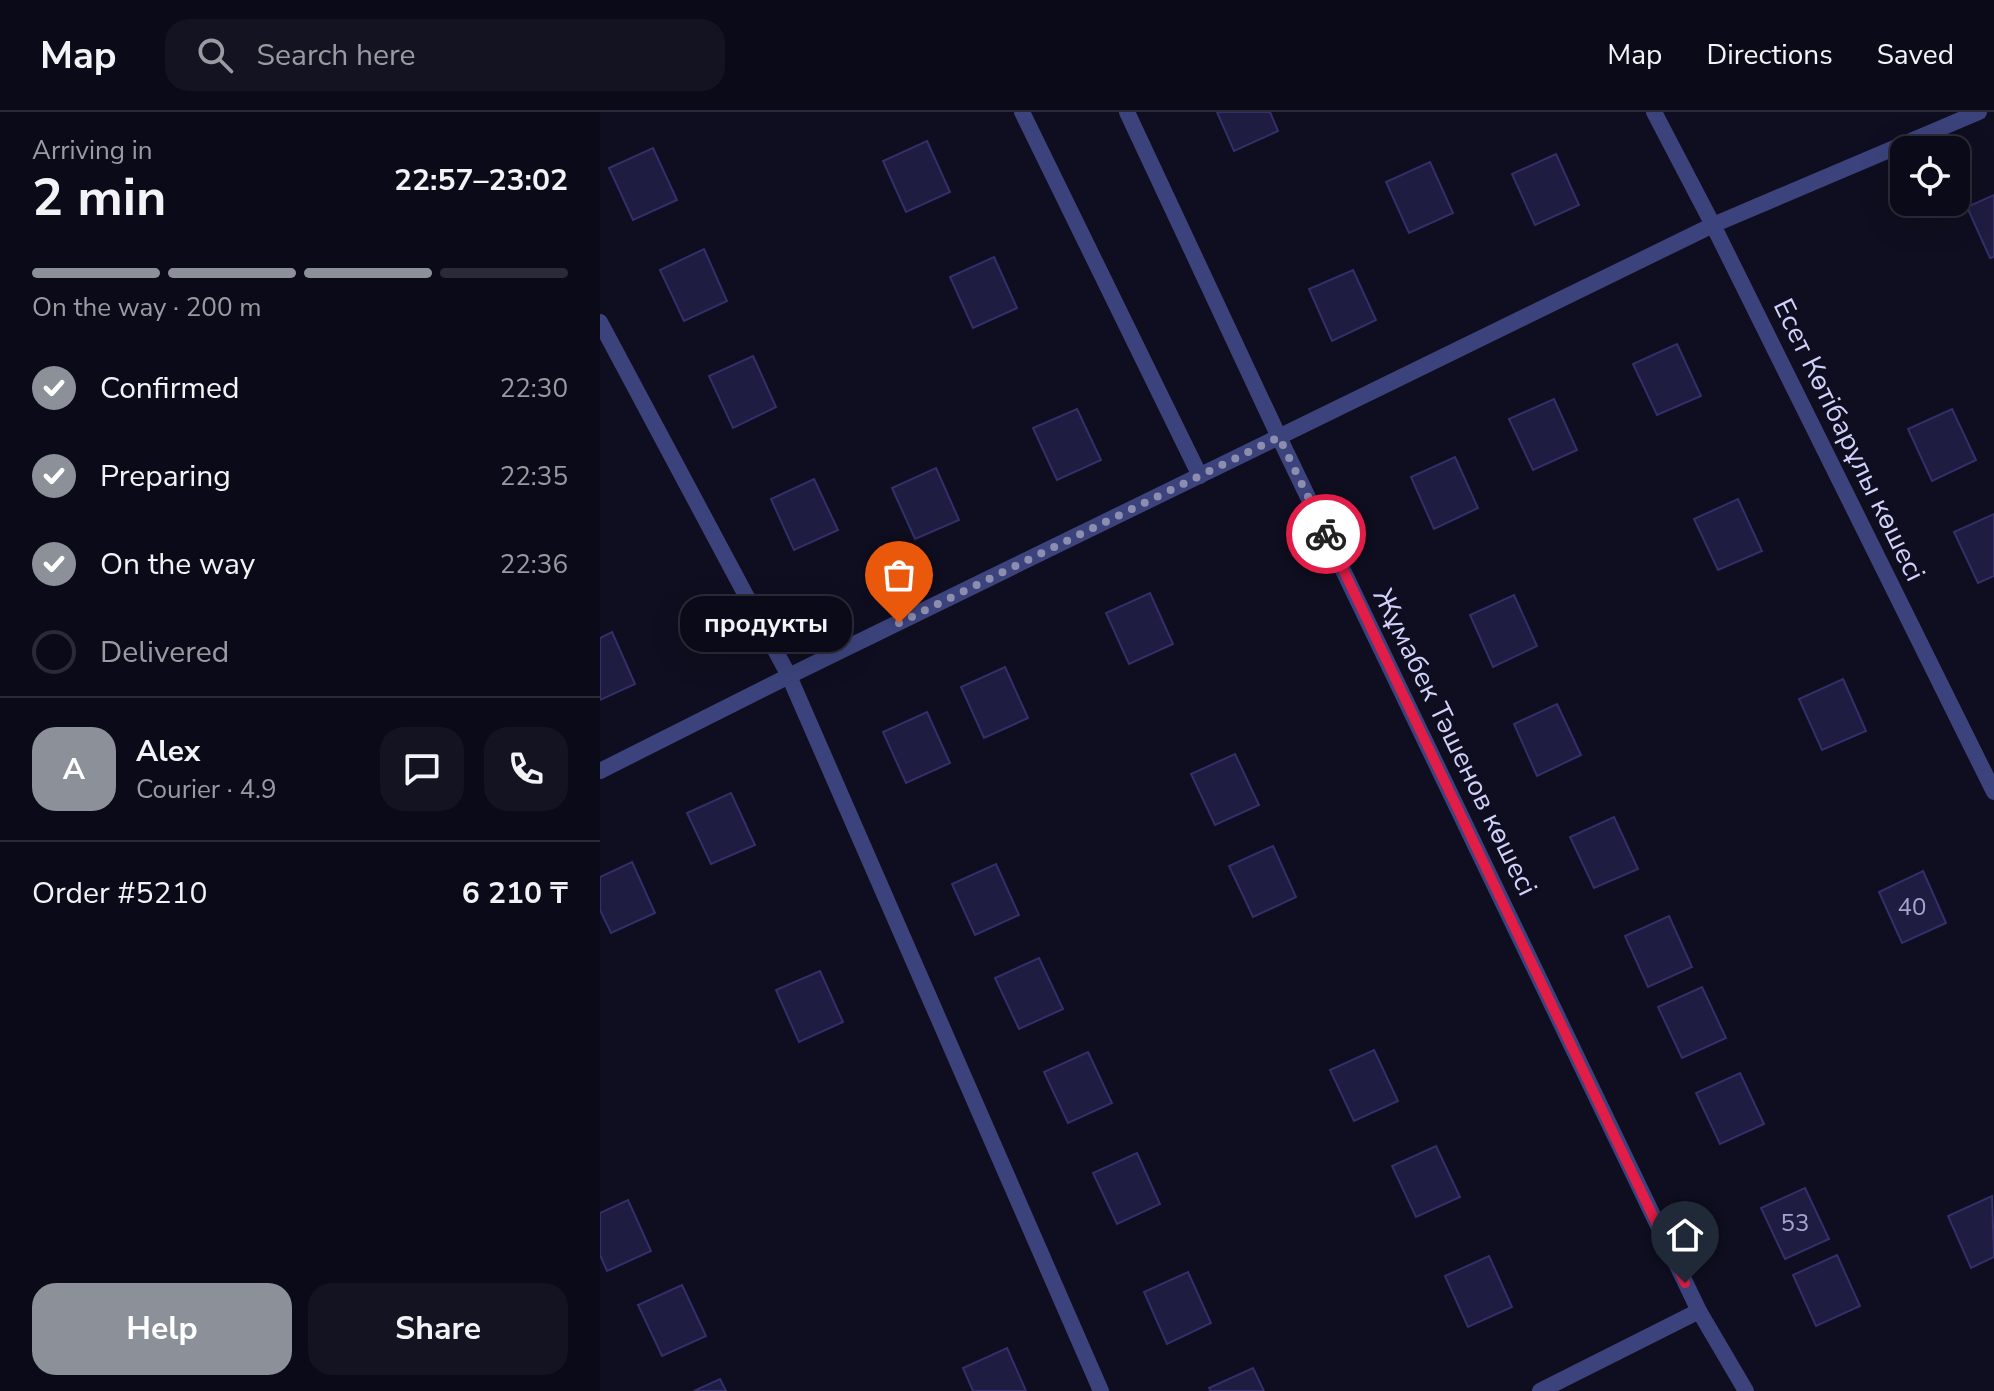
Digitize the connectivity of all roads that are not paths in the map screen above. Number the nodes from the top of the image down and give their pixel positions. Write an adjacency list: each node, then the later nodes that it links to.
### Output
1 (1022, 112): 8 (street)
2 (1127, 112): 7 (street, Жұмабек Тәшенов көшесі)
3 (1654, 112): 5 (street, Есет Көтібарұлы көшесі)
4 (1979, 112): 5 (street)
5 (1713, 225): 7 (street); 11 (street, Есет Көтібарұлы көшесі)
6 (600, 322): 9 (street)
7 (1279, 437): 8 (street); 12 (street, Жұмабек Тәшенов көшесі)
8 (1200, 476): 9 (street)
9 (789, 676): 10 (street); 13 (street)
10 (600, 771)
11 (1994, 792)
12 (1699, 1311): 14 (street); 15 (street, Жұмабек Тәшенов көшесі)
13 (1101, 1391)
14 (1540, 1391)
15 (1746, 1391)

